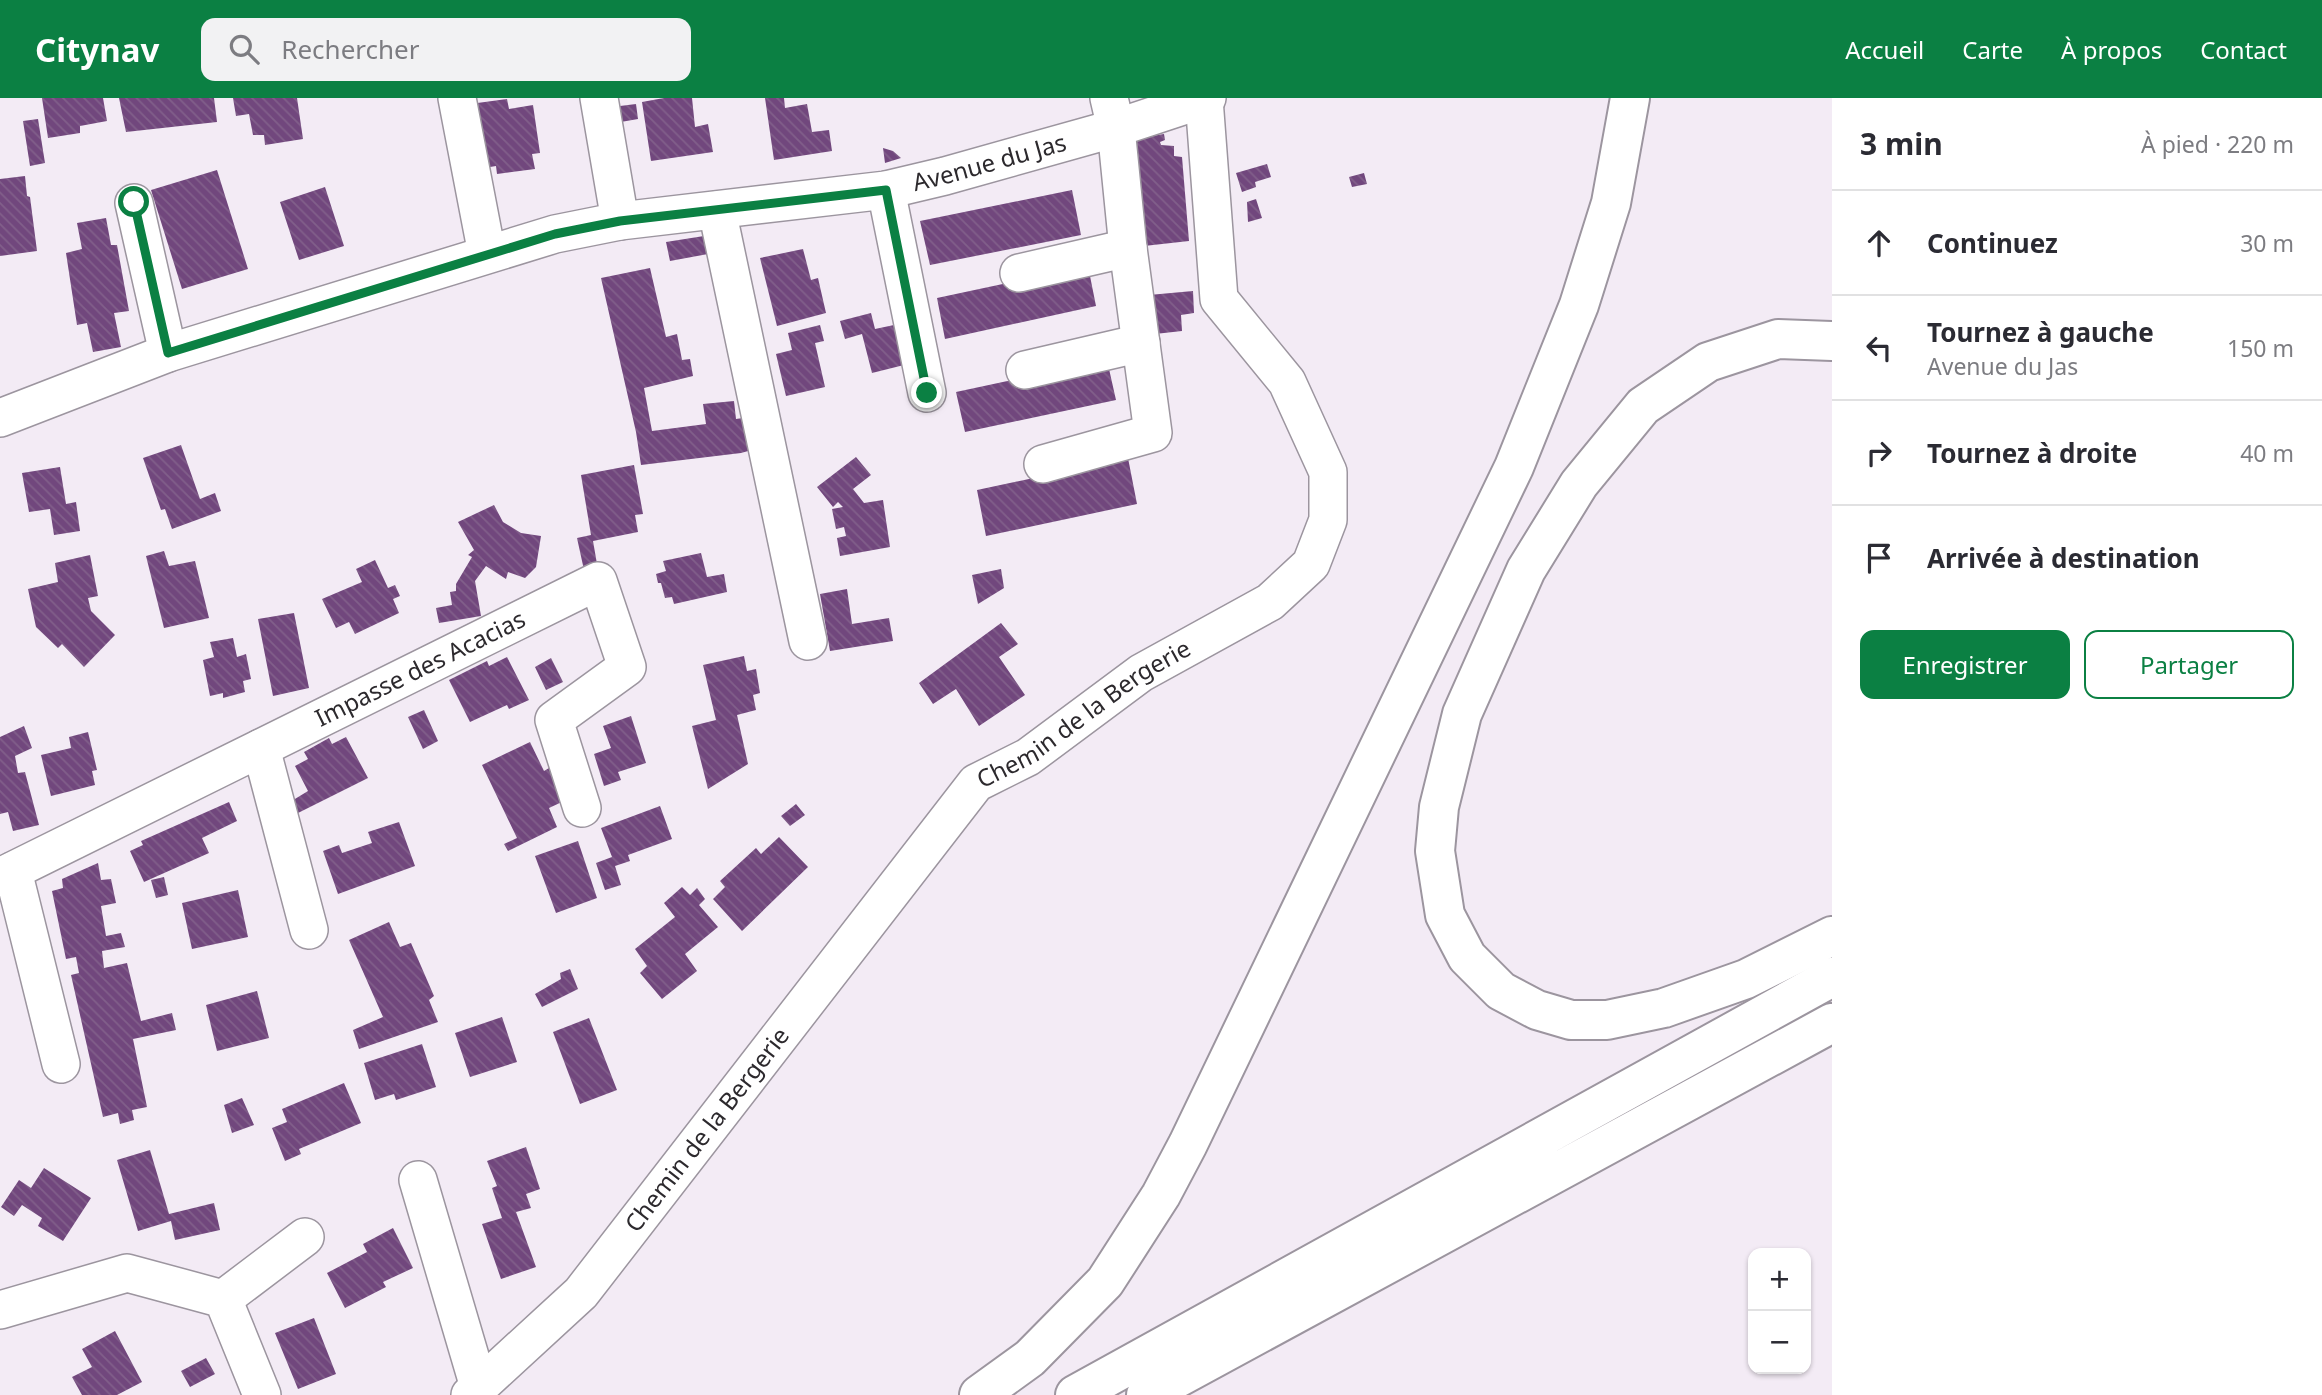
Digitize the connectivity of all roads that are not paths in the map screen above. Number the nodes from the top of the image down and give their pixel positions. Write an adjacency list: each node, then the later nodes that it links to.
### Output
1 (457, 98): 11 (street)
2 (599, 98): 9 (street)
3 (1630, 98): 35 (main road)
4 (1206, 99): 5 (street, Avenue du Jas); 33 (street, Chemin de la Bergerie)
5 (1113, 113): 6 (street, Avenue du Jas); 10 (street)
6 (886, 190): 8 (street, Avenue du Jas); 17 (street)
7 (134, 202): 15 (street)
8 (717, 210): 9 (street, Avenue du Jas); 20 (street)
9 (620, 221): 11 (street, Avenue du Jas)
10 (1128, 248): 12 (street); 14 (street)
11 (486, 254): 15 (street, Avenue du Jas)
12 (1019, 273)
13 (1832, 341): 25 (main road)
14 (1141, 343): 16 (street); 19 (street)
15 (168, 353): 18 (street, Avenue du Jas)
16 (1025, 370)
17 (927, 393)
18 (0, 418)
19 (1043, 464)
20 (808, 641)
21 (261, 748): 22 (street, Impasse des Acacias); 23 (street, Impasse des Acacias); 24 (street)
22 (582, 808)
23 (7, 874): 28 (street)
24 (309, 930)
25 (1832, 936)
26 (1832, 977): 36 (main road)
27 (1832, 1023): 37 (main road)
28 (61, 1064)
29 (418, 1180): 33 (street)
30 (305, 1237): 31 (street)
31 (223, 1299): 32 (street); 34 (street)
32 (0, 1310)
33 (474, 1391)
34 (262, 1395)
35 (979, 1395)
36 (1075, 1395)
37 (1146, 1395)

